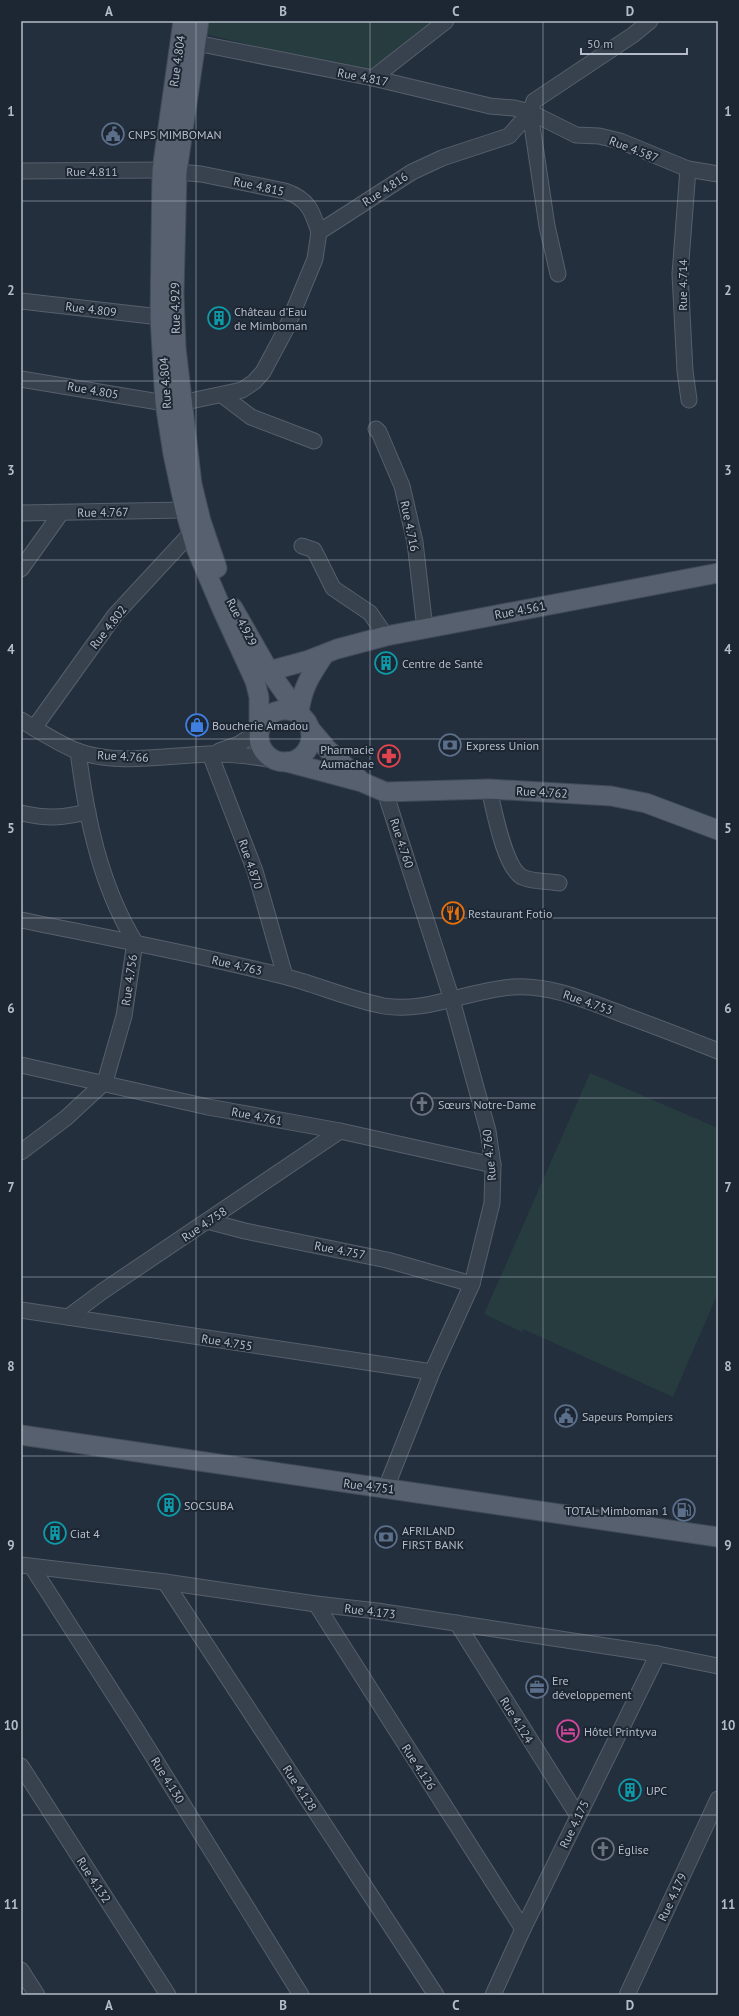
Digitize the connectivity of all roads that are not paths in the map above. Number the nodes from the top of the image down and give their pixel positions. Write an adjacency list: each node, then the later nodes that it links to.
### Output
1 (183, 21): 10 (main road, Rue 4.804)
2 (200, 21): 5 (main road, Rue 4.929)
3 (446, 21): 6 (street)
4 (650, 21): 7 (street, Rue 4.816)
5 (196, 43): 6 (street, Rue 4.817); 10 (main road, Rue 4.929)
6 (373, 78): 7 (street, Rue 4.817)
7 (530, 112): 8 (street, Rue 4.587); 12 (street, Rue 4.816); 13 (street)
8 (688, 169): 11 (street, Rue 4.587); 18 (street, Rue 4.714)
9 (21, 171): 10 (street, Rue 4.811)
10 (170, 171): 12 (street, Rue 4.815); 15 (main road, Rue 4.804); 19 (main road, Rue 4.929)
11 (718, 174)
12 (319, 232): 17 (street)
13 (558, 274)
14 (21, 301): 15 (street, Rue 4.809)
15 (160, 317): 19 (main road, Rue 4.804)
16 (21, 379): 19 (street, Rue 4.805)
17 (222, 395): 19 (street); 21 (street)
18 (689, 400)
19 (173, 403): 22 (main road, Rue 4.804); 32 (main road, Rue 4.929)
20 (376, 429): 29 (street, Rue 4.716)
21 (314, 441)
22 (184, 510): 24 (street, Rue 4.767); 25 (main road, Rue 4.804)
23 (21, 513): 24 (street, Rue 4.767)
24 (61, 513): 27 (street)
25 (191, 533): 35 (street, Rue 4.802); 37 (main road, Rue 4.804)
26 (302, 546): 30 (street)
27 (21, 569)
28 (718, 574): 29 (main road, Rue 4.561)
29 (426, 629): 30 (main road, Rue 4.561)
30 (386, 636): 31 (main road, Rue 4.561)
31 (324, 655): 32 (main road, Rue 4.561); 33 (main road)
32 (269, 671): 33 (main road, Rue 4.929)
33 (299, 713): 36 (main road); 37 (main road)
34 (21, 720): 35 (street, Rue 4.766)
35 (34, 728): 38 (street, Rue 4.766)
36 (311, 730): 40 (main road); 41 (main road)
37 (259, 731): 39 (street, Rue 4.766); 40 (main road)
38 (78, 751): 39 (street, Rue 4.766); 44 (street, Rue 4.756)
39 (210, 754): 40 (street, Rue 4.766); 50 (street, Rue 4.870)
40 (282, 762): 41 (main road)
41 (362, 782): 43 (main road, Rue 4.762)
42 (489, 789): 43 (main road, Rue 4.762); 46 (main road, Rue 4.762); 47 (street)
43 (385, 792): 51 (street, Rue 4.760)
44 (88, 812): 45 (street); 49 (street, Rue 4.756)
45 (21, 813)
46 (718, 830)
47 (559, 883)
48 (21, 920): 49 (street, Rue 4.763)
49 (135, 942): 50 (street, Rue 4.763); 54 (street, Rue 4.756)
50 (285, 976): 51 (street, Rue 4.763)
51 (452, 1000): 52 (street, Rue 4.753); 57 (street, Rue 4.760)
52 (718, 1051)
53 (21, 1065): 54 (street, Rue 4.761)
54 (105, 1082): 55 (street, Rue 4.761); 56 (street)
55 (340, 1132): 57 (street, Rue 4.761); 58 (street, Rue 4.758)
56 (21, 1152)
57 (492, 1165): 59 (street, Rue 4.760)
58 (207, 1221): 59 (street, Rue 4.757); 61 (street, Rue 4.758)
59 (472, 1284): 62 (street, Rue 4.760)
60 (21, 1310): 61 (street, Rue 4.755)
61 (68, 1317): 62 (street, Rue 4.755)
62 (432, 1372): 64 (street, Rue 4.760)
63 (21, 1435): 64 (main road, Rue 4.751)
64 (386, 1488): 65 (main road, Rue 4.751)
65 (718, 1537)
66 (27, 1566): 67 (street, Rue 4.173); 79 (street, Rue 4.130)
67 (165, 1582): 68 (street, Rue 4.173); 80 (street, Rue 4.128)
68 (316, 1604): 69 (street, Rue 4.173); 75 (street, Rue 4.126)
69 (456, 1623): 70 (street, Rue 4.173); 74 (street, Rue 4.124)
70 (658, 1654): 71 (street, Rue 4.173); 74 (street, Rue 4.175)
71 (718, 1666)
72 (21, 1766): 78 (street, Rue 4.132)
73 (718, 1799): 82 (street, Rue 4.179)
74 (578, 1816): 75 (street, Rue 4.175)
75 (523, 1929): 81 (street, Rue 4.175)
76 (21, 1970): 77 (street)
77 (37, 1995)
78 (168, 1995)
79 (300, 1995)
80 (436, 1995)
81 (493, 1995)
82 (627, 1995)

